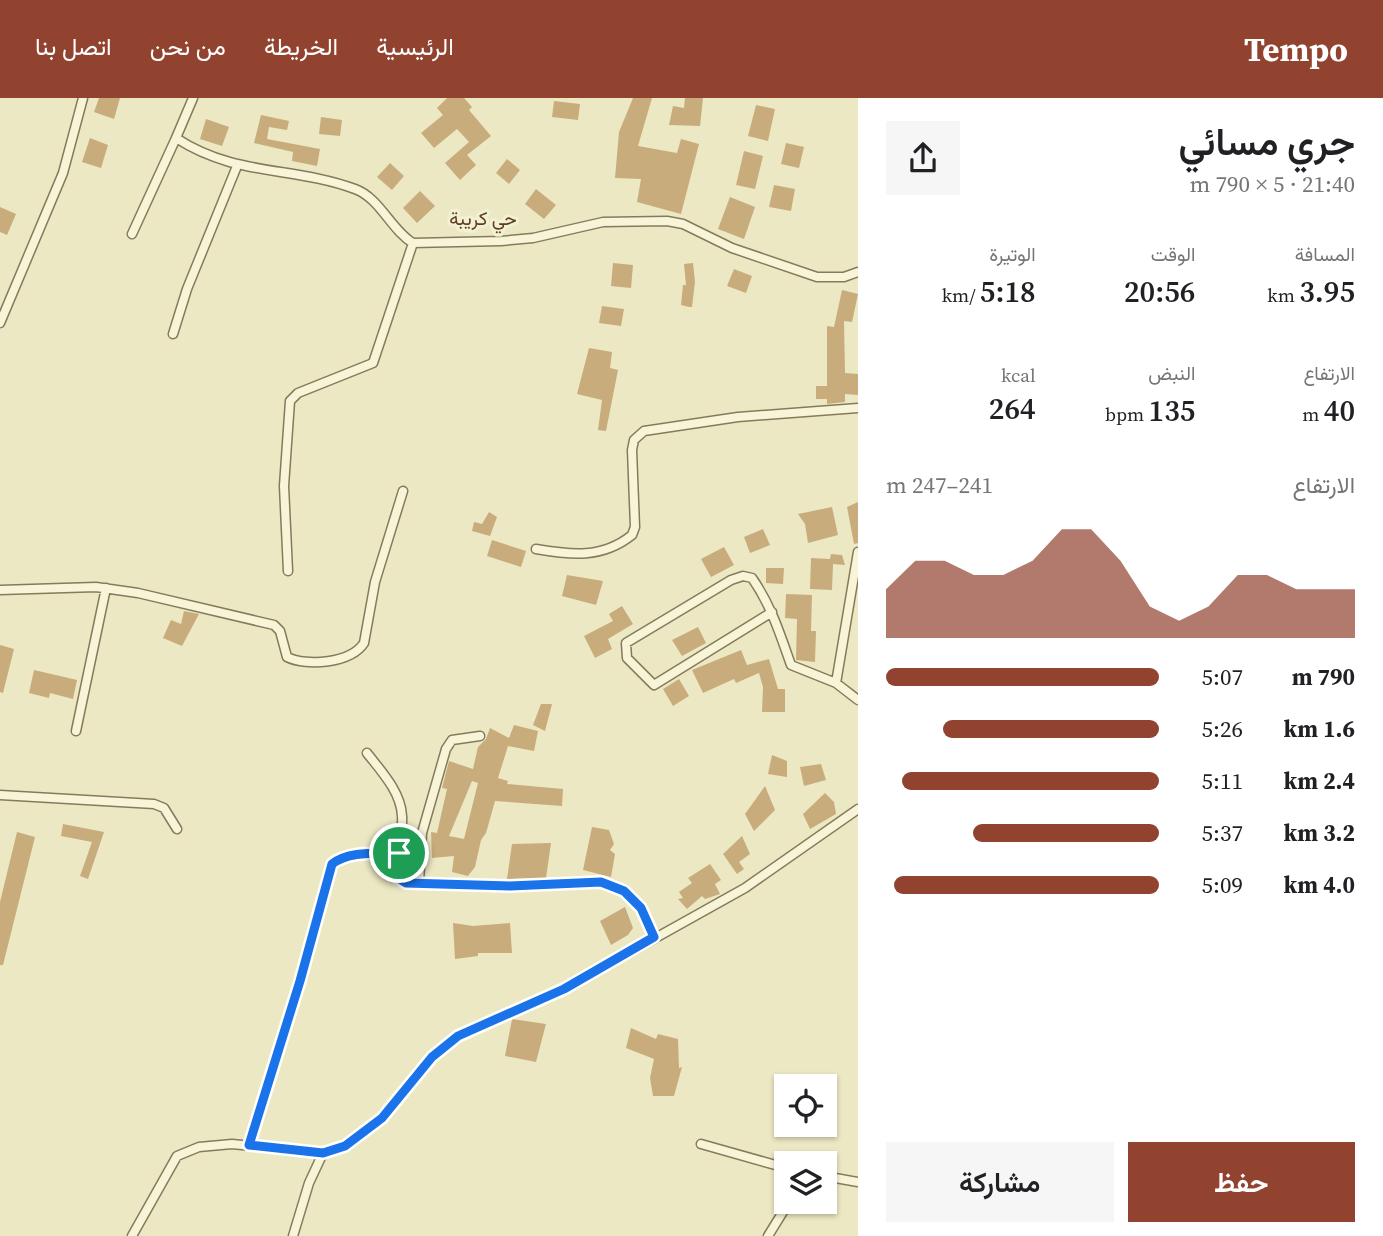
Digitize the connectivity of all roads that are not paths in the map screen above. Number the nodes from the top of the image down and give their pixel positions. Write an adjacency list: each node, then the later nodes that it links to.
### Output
1 (83, 98): 8 (street)
2 (193, 98): 3 (street)
3 (176, 138): 4 (street); 5 (street)
4 (237, 166): 6 (street); 9 (street)
5 (132, 234)
6 (413, 243): 7 (street); 14 (street)
7 (858, 272)
8 (0, 323)
9 (173, 334)
10 (858, 408): 12 (street)
11 (404, 491): 15 (street)
12 (536, 549)
13 (858, 552): 18 (street)
14 (288, 571)
15 (106, 588): 16 (street); 20 (street)
16 (0, 590)
17 (772, 612): 17 (street); 18 (street)
18 (836, 683): 19 (street)
19 (858, 700)
20 (76, 731)
21 (480, 736): 27 (street)
22 (368, 753): 26 (street)
23 (0, 795): 25 (street)
24 (858, 809): 28 (street)
25 (177, 829)
26 (399, 853): 27 (street); 30 (street)
27 (419, 883): 28 (street)
28 (654, 937): 31 (street)
29 (701, 1144): 32 (street)
30 (249, 1145): 31 (street); 36 (street)
31 (323, 1153): 37 (street)
32 (774, 1165)
33 (837, 1178): 34 (street)
34 (858, 1182)
35 (782, 1214): 38 (street)
36 (132, 1236)
37 (293, 1236)
38 (768, 1236)

